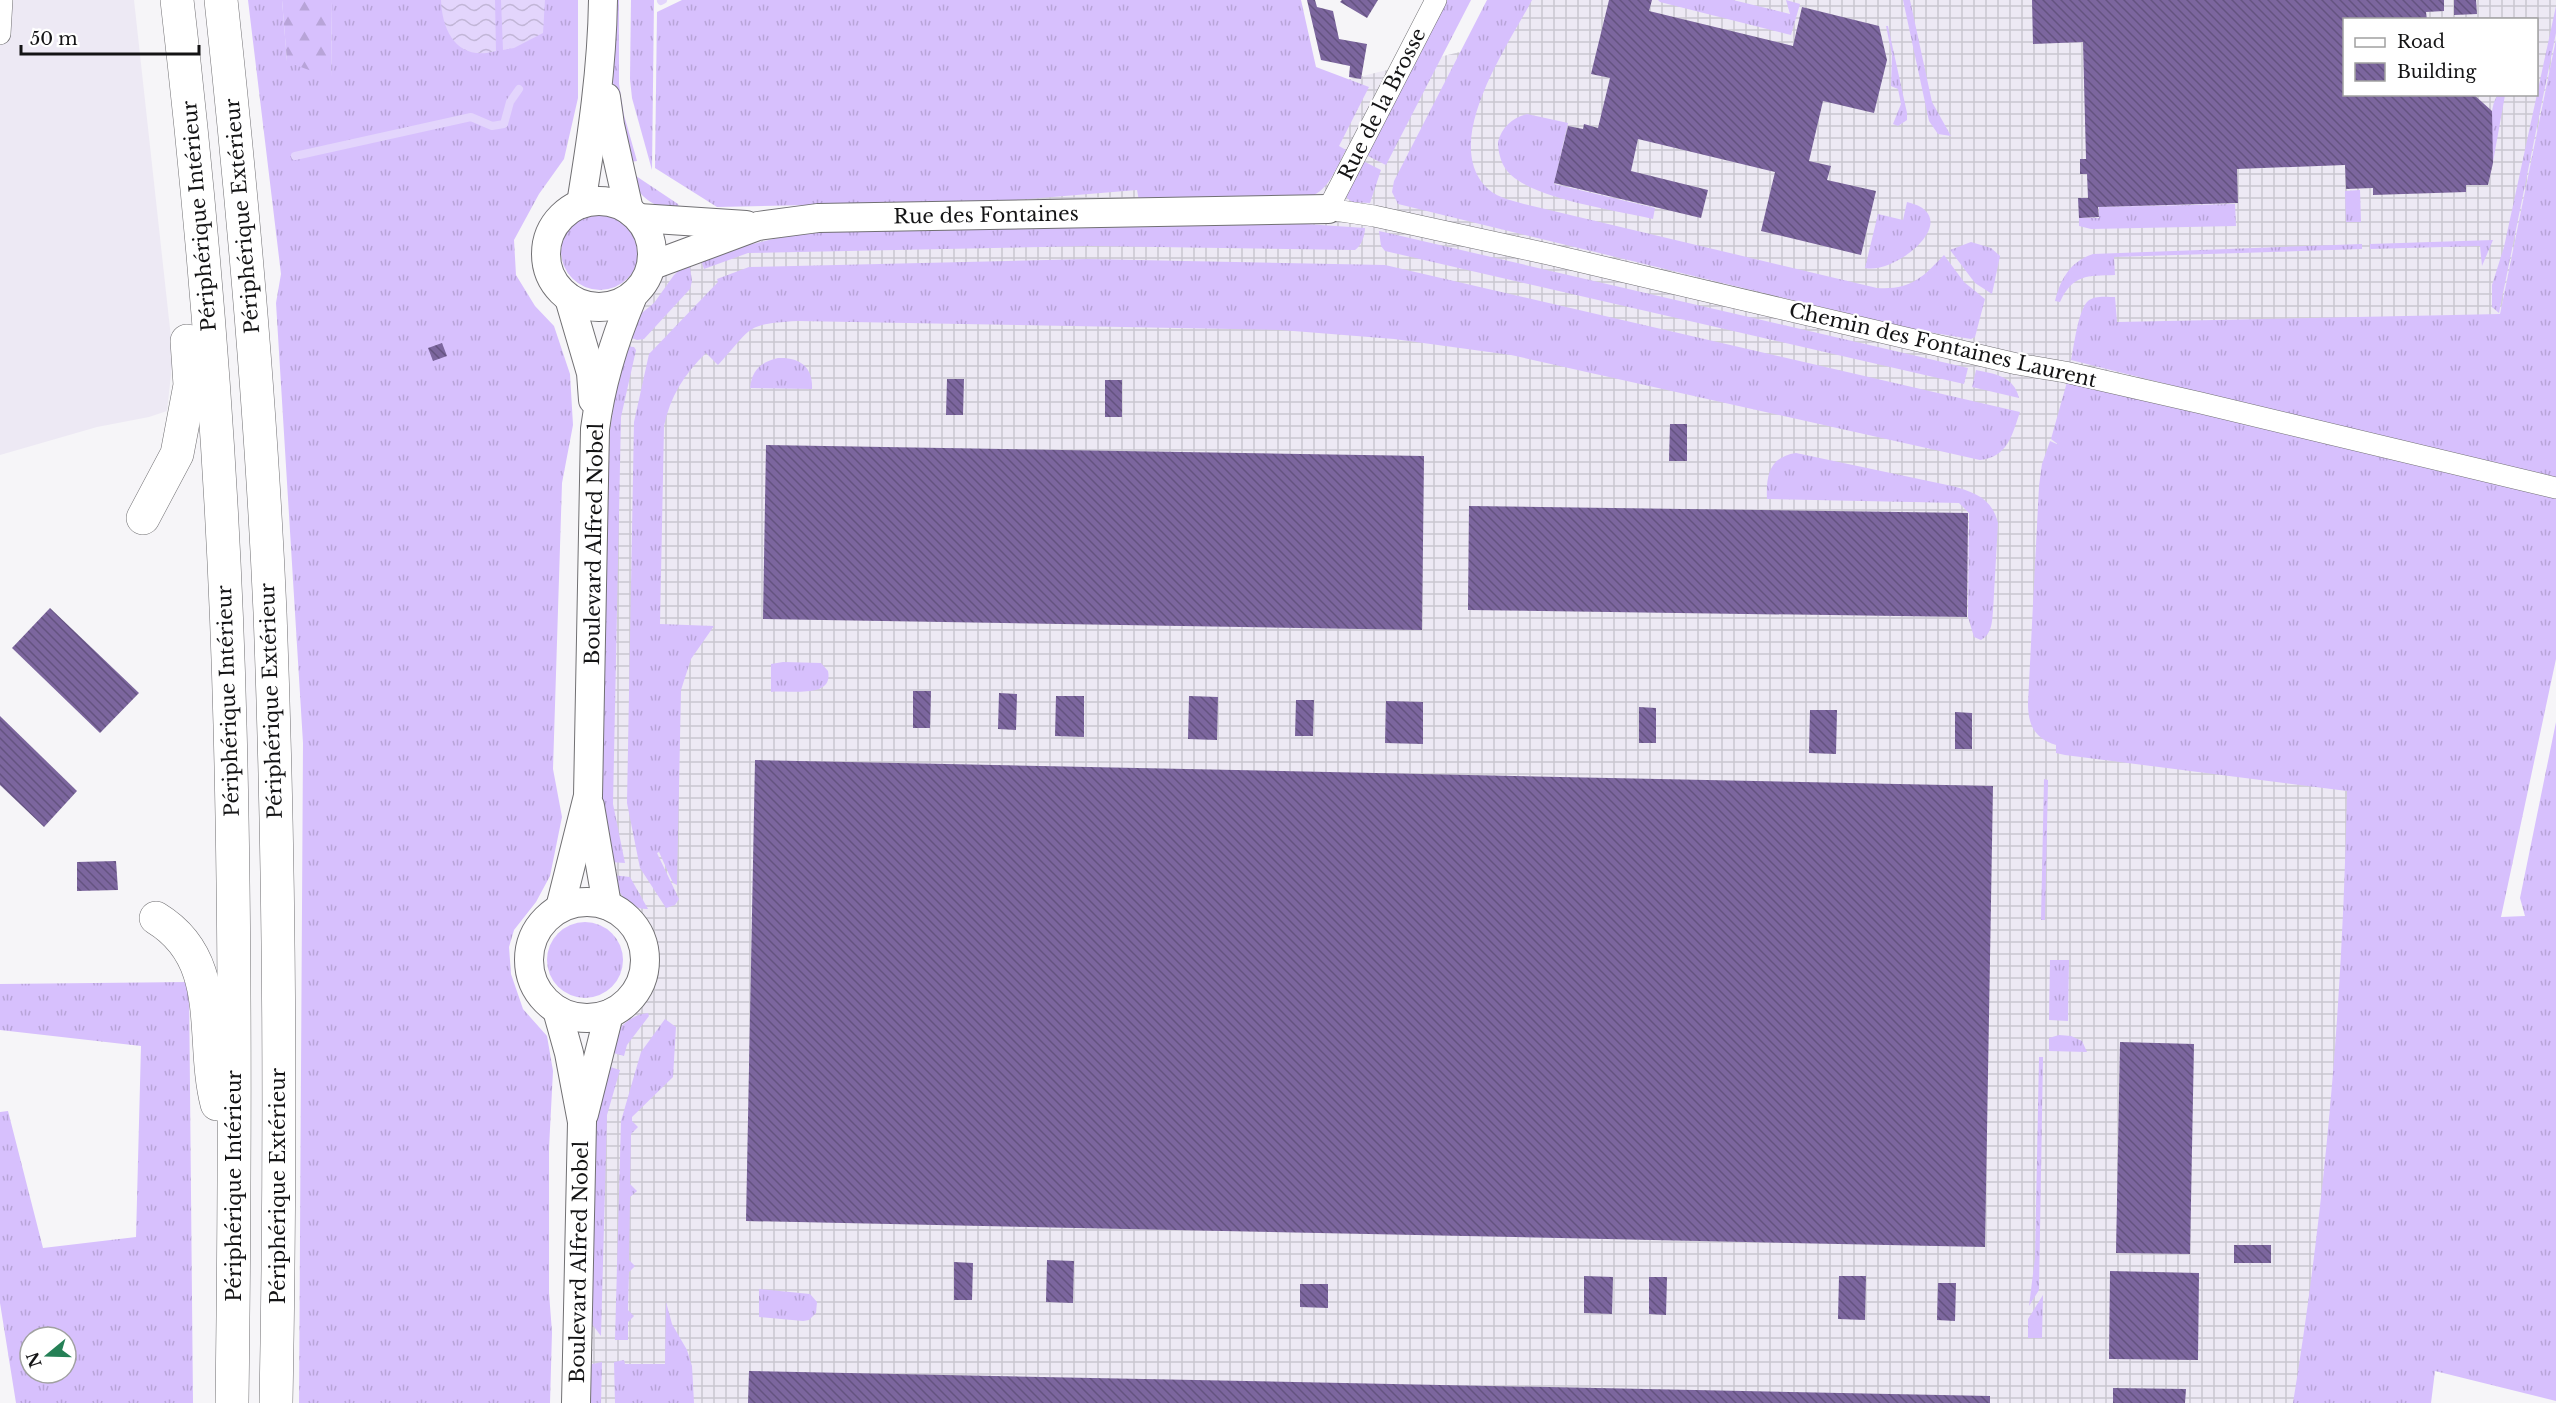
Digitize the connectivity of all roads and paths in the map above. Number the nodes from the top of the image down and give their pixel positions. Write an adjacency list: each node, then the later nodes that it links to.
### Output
1 (2, 0): 6 (street)
2 (177, 0): 8 (highway, Périphérique Intérieur)
3 (221, 0): 28 (highway, Périphérique Extérieur)
4 (603, 0): 7 (main road)
5 (1436, 0): 10 (street, Rue de la Brosse)
6 (0, 34)
7 (602, 48): 9 (main road); 11 (main road)
8 (197, 185): 18 (highway); 26 (highway, Périphérique Intérieur)
9 (581, 204): 11 (main road); 14 (main road)
10 (1328, 209): 12 (main road, Rue des Fontaines); 17 (street, Chemin des Fontaines Laurent)
11 (634, 214): 12 (main road); 13 (main road)
12 (758, 225): 13 (main road, Rue des Fontaines)
13 (653, 265): 15 (main road)
14 (569, 298): 15 (main road); 16 (main road)
15 (632, 298): 16 (main road, Boulevard Alfred Nobel)
16 (595, 429): 19 (main road, Boulevard Alfred Nobel)
17 (2556, 488)
18 (143, 518)
19 (588, 796): 20 (main road, Boulevard Alfred Nobel); 21 (main road, Boulevard Alfred Nobel)
20 (607, 905): 21 (main road); 24 (main road)
21 (560, 908): 23 (main road)
22 (156, 918): 26 (highway)
23 (557, 1010): 24 (main road); 25 (main road, Boulevard Alfred Nobel)
24 (609, 1014): 25 (main road, Boulevard Alfred Nobel)
25 (582, 1122): 29 (main road, Boulevard Alfred Nobel)
26 (235, 1170): 27 (highway, Périphérique Intérieur)
27 (232, 1403)
28 (276, 1403)
29 (576, 1403)

